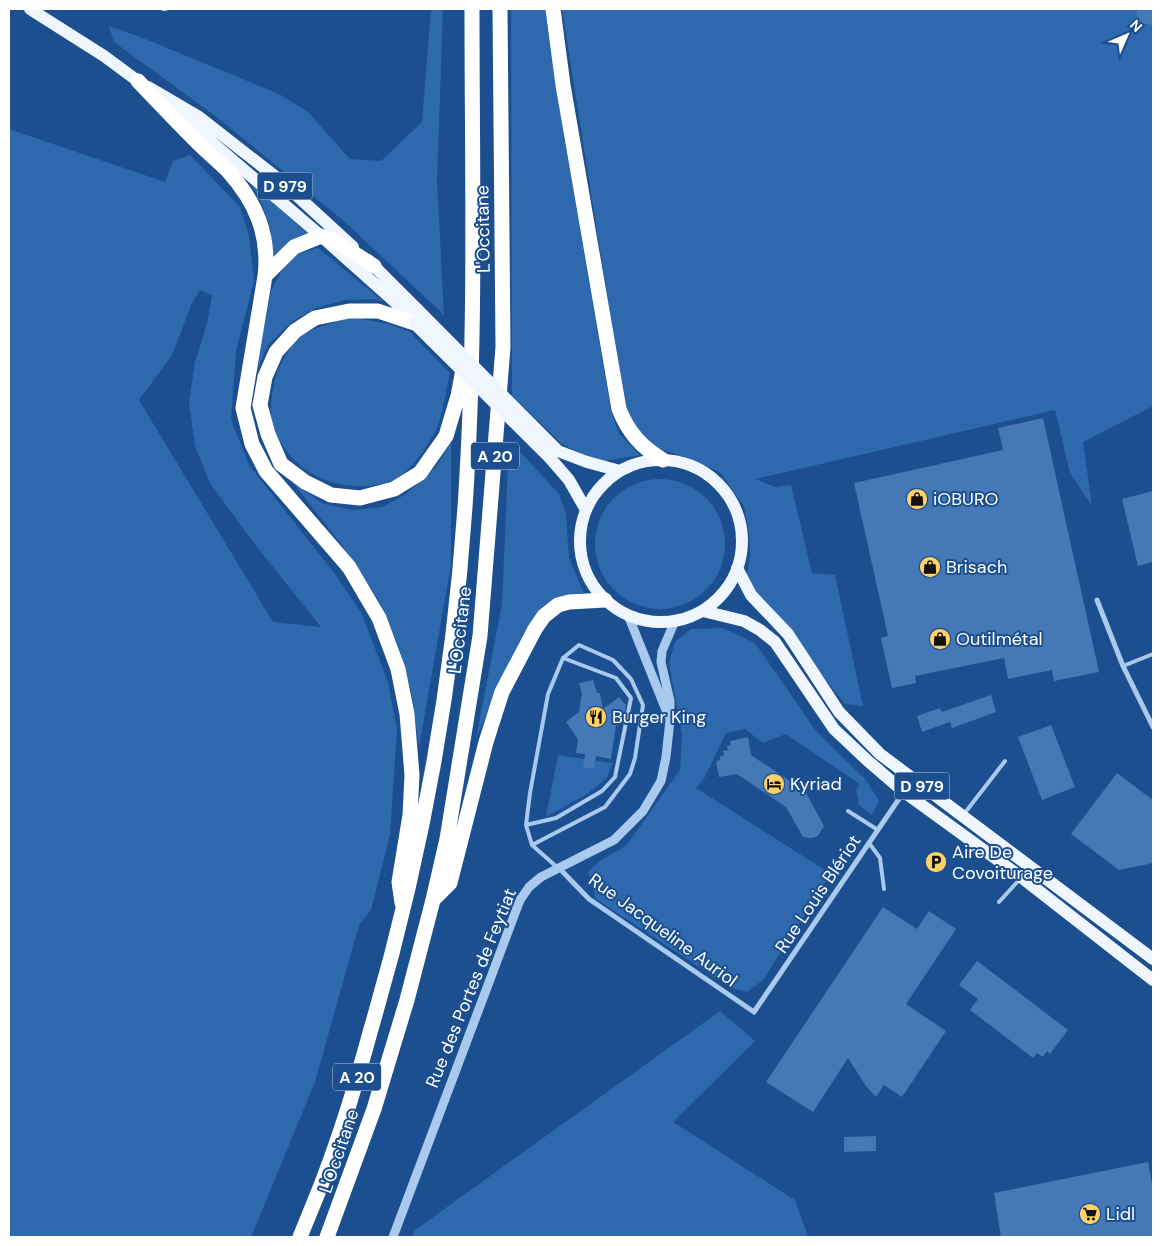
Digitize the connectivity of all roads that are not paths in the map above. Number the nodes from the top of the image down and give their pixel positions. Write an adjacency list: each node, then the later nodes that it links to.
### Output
1 (30, 9): 5 (main road, D 979)
2 (472, 9): 10 (highway, L'Occitane / A 20)
3 (500, 9): 37 (highway, L'Occitane / A 20)
4 (553, 9): 12 (highway)
5 (138, 81): 6 (main road, D 979); 7 (main road, D 979); 8 (highway)
6 (321, 236): 7 (highway); 8 (highway); 9 (main road, D 979)
7 (374, 266): 9 (main road, D 979)
8 (266, 276): 39 (highway)
9 (416, 316): 10 (highway); 11 (main road, D 979, bridge)
10 (472, 323): 39 (highway, L'Occitane / A 20)
11 (554, 454): 13 (main road, D 979); 14 (main road, D 979)
12 (663, 460): 13 (main road); 15 (main road)
13 (620, 471): 14 (main road)
14 (586, 510): 16 (main road)
15 (737, 568): 18 (main road); 29 (main road, D 979)
16 (605, 600): 19 (main road); 37 (highway)
17 (1097, 600): 23 (street)
18 (703, 611): 20 (main road); 27 (main road, D 979)
19 (628, 616): 20 (main road); 24 (street, Rue des Portes de Feytiat)
20 (675, 621): 24 (street, Rue des Portes de Feytiat)
21 (1153, 654): 23 (lane)
22 (563, 658): 30 (lane); 30 (lane); 33 (lane)
23 (1123, 666): 25 (street)
24 (670, 720): 34 (street, Rue des Portes de Feytiat)
25 (1153, 727)
26 (1006, 760): 29 (lane)
27 (904, 792): 31 (street, Rue Louis Blériot); 35 (main road, D 979)
28 (848, 810): 31 (lane)
29 (962, 816): 40 (main road, D 979)
30 (526, 825): 33 (lane)
31 (878, 830): 32 (street, Rue Louis Blériot)
32 (869, 842): 36 (lane); 42 (street, Rue Louis Blériot)
33 (532, 845): 34 (lane)
34 (558, 868): 42 (street, Rue Jacqueline Auriol); 45 (street, Rue des Portes de Feytiat)
35 (1021, 877): 38 (lane); 41 (main road, D 979)
36 (884, 889)
37 (433, 900): 44 (highway, L'Occitane / A 20)
38 (999, 902)
39 (403, 913): 43 (highway, L'Occitane / A 20)
40 (1153, 959)
41 (1153, 980)
42 (754, 1012)
43 (300, 1237)
44 (327, 1237)
45 (393, 1237)

